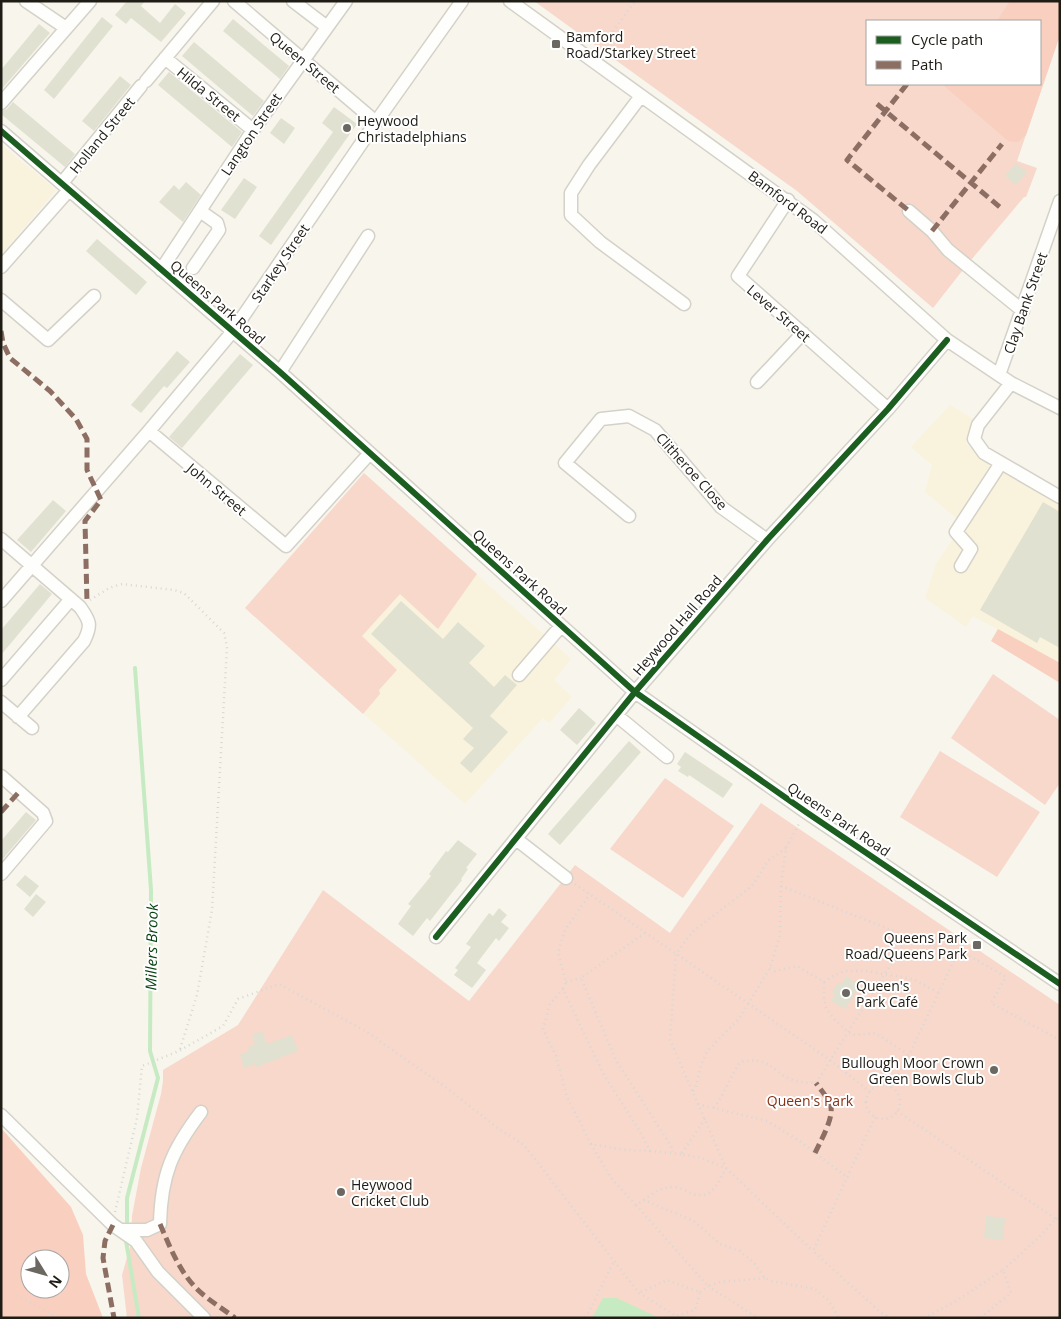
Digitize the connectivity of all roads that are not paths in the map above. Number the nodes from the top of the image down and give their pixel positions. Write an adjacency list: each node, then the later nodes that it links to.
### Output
1 (26, 1): 10 (street)
2 (90, 1): 10 (street)
3 (213, 1): 11 (street, Holland Street)
4 (234, 1): 12 (street, Queen Street)
5 (293, 1): 9 (street)
6 (346, 1): 9 (street, Langton Street)
7 (462, 1): 15 (street, Starkey Street)
8 (510, 1): 13 (street, Bamford Road)
9 (327, 27): 12 (street, Langton Street)
10 (66, 28): 14 (street)
11 (165, 58): 16 (street, Hilda Street); 18 (street, Holland Street)
12 (303, 60): 15 (street, Queen Street); 16 (street, Langton Street)
13 (641, 96): 19 (street, Bamford Road); 29 (street)
14 (1, 103)
15 (376, 122): 31 (street, Starkey Street)
16 (253, 130): 21 (street, Langton Street)
17 (1, 131): 18 (street, Queens Park Road)
18 (66, 187): 24 (street, Holland Street); 26 (street, Queens Park Road)
19 (788, 200): 32 (street, Lever Street); 33 (street, Bamford Road)
20 (1060, 201): 30 (street, Clay Bank Street)
21 (200, 211): 25 (street); 26 (street, Langton Street)
22 (909, 211): 30 (street)
23 (368, 236): 34 (street)
24 (1, 267)
25 (193, 268)
26 (161, 270): 31 (street, Queens Park Road)
27 (94, 296): 28 (street)
28 (1, 300)
29 (684, 304)
30 (1023, 311): 35 (street, Clay Bank Street)
31 (233, 331): 34 (street, Queens Park Road); 40 (street, Starkey Street)
32 (803, 333): 36 (street); 39 (street, Lever Street)
33 (947, 340): 35 (street, Bamford Road); 39 (street, Heywood Hall Road)
34 (280, 372): 41 (street, Queens Park Road)
35 (999, 375): 37 (street, Bamford Road)
36 (757, 382)
37 (1011, 383): 38 (street, Bamford Road); 42 (street)
38 (1060, 408)
39 (888, 409): 46 (street, Heywood Hall Road)
40 (149, 431): 41 (street, John Street); 48 (street, Starkey Street)
41 (370, 453): 51 (street, Queens Park Road)
42 (1002, 463): 43 (street); 47 (street)
43 (1060, 497)
44 (629, 516): 46 (street, Clitheroe Close)
45 (1, 539): 48 (street)
46 (768, 540): 54 (street, Heywood Hall Road)
47 (961, 566)
48 (32, 567): 49 (street, Starkey Street); 50 (street)
49 (1, 601)
50 (75, 603): 53 (street); 57 (street)
51 (562, 626): 52 (street); 54 (street, Queens Park Road)
52 (519, 675)
53 (1, 680)
54 (635, 692): 56 (street, Heywood Hall Road); 65 (street, Queens Park Road)
55 (1, 702): 57 (street)
56 (616, 715): 59 (street); 61 (street, Heywood Hall Road)
57 (18, 717): 58 (street)
58 (32, 728)
59 (667, 757)
60 (1, 776): 62 (street)
61 (516, 838): 63 (street); 64 (street, Heywood Hall Road)
62 (1, 874)
63 (566, 878)
64 (436, 937)
65 (1060, 984)
66 (201, 1112): 68 (street)
67 (1, 1115): 68 (street)
68 (116, 1227): 69 (street)
69 (204, 1318)

